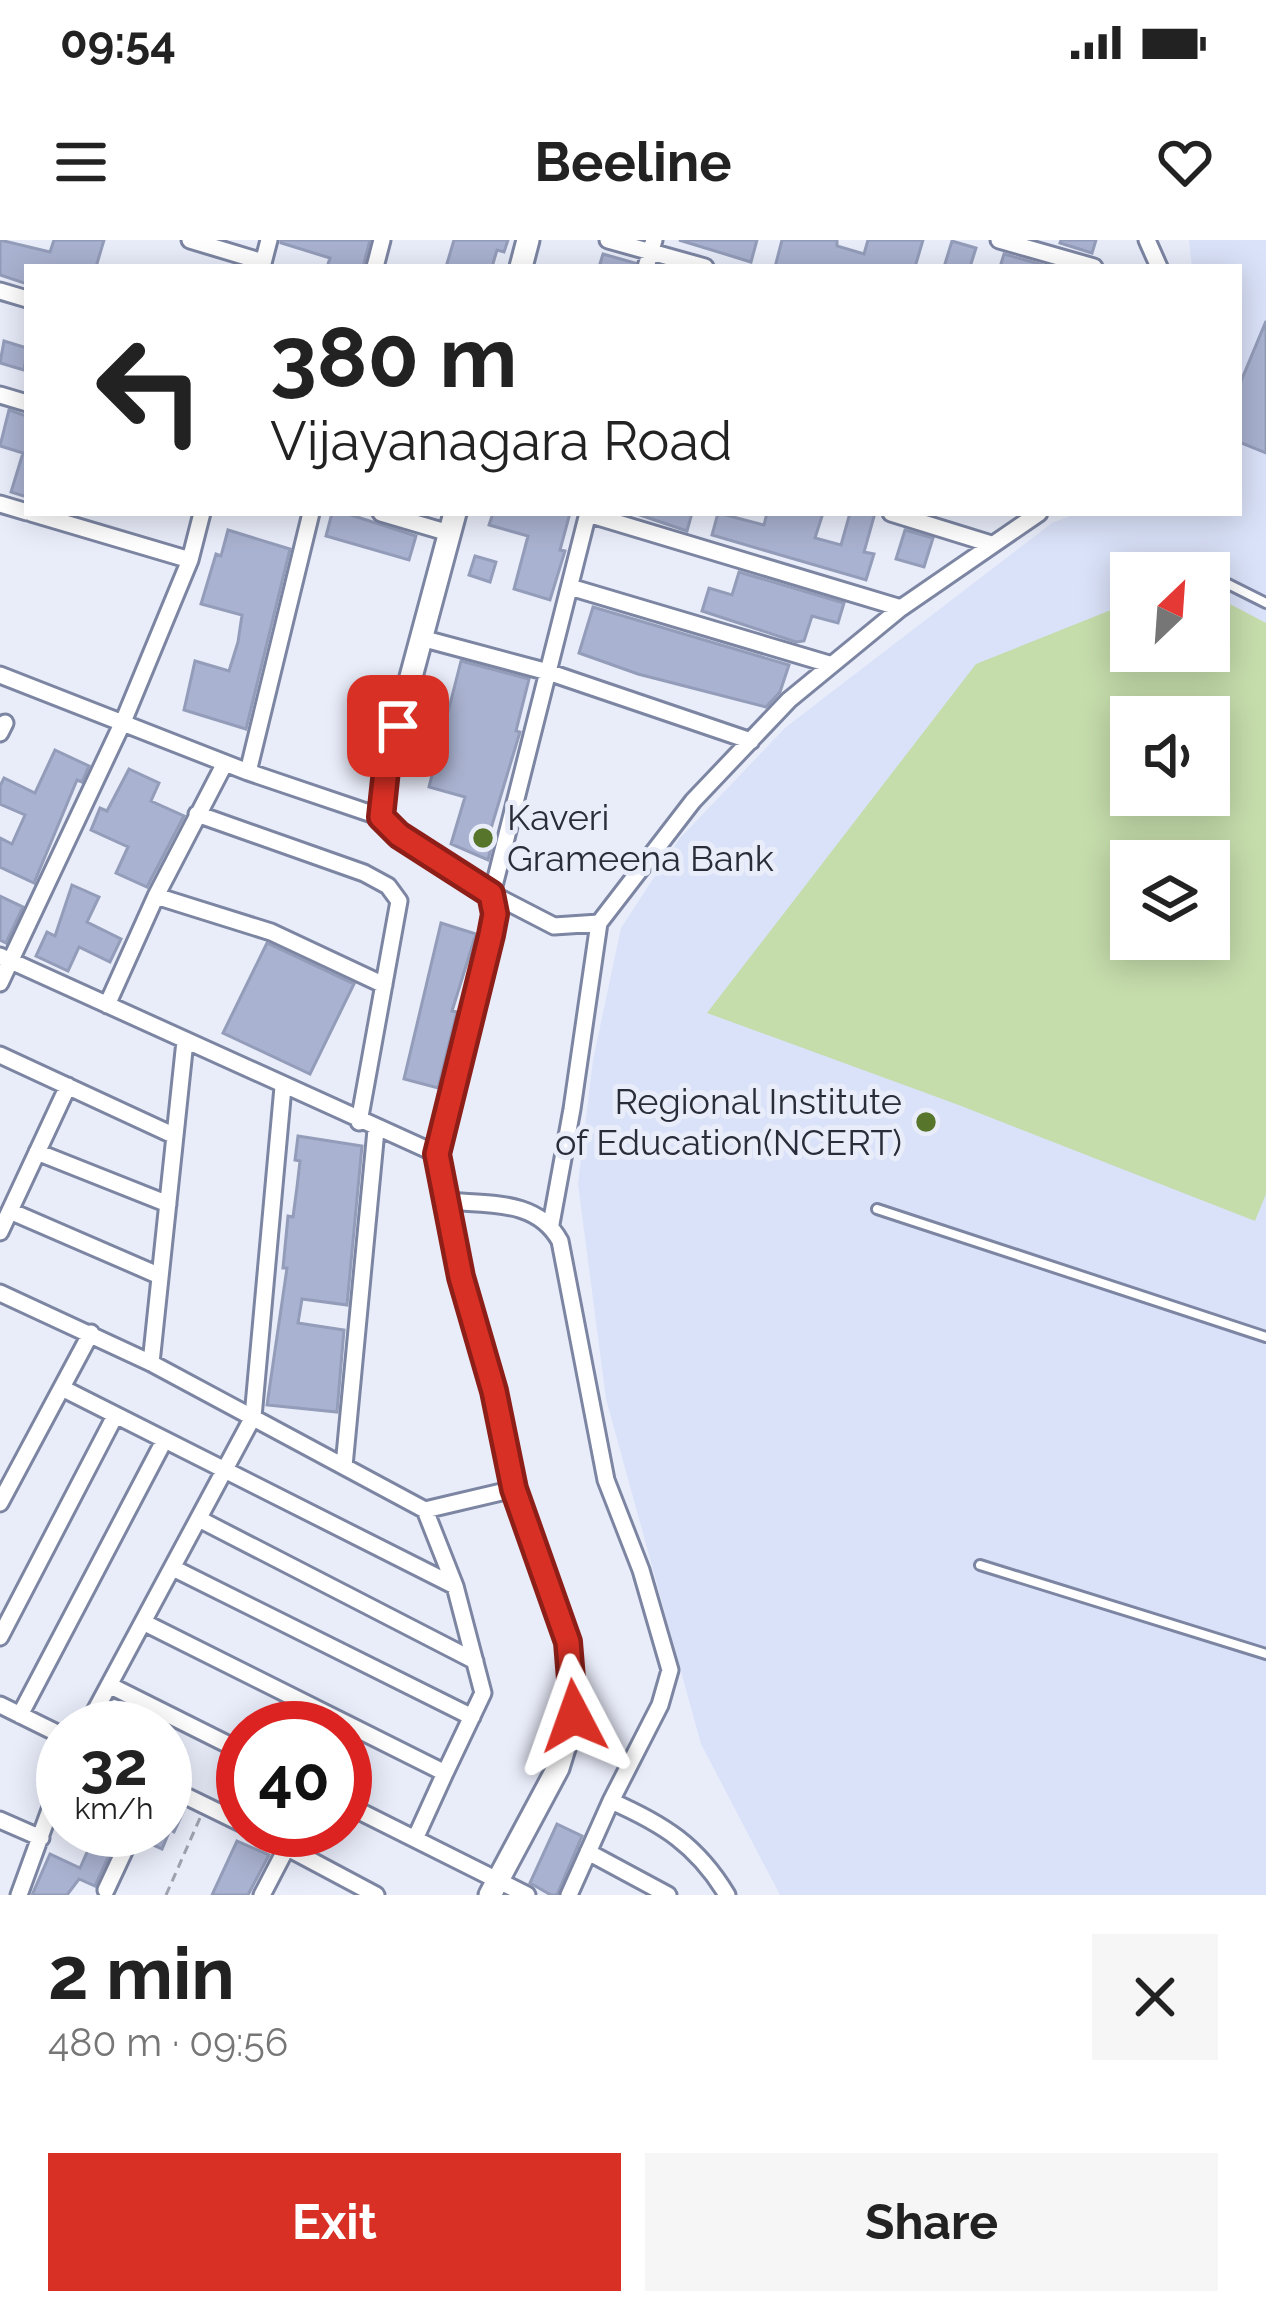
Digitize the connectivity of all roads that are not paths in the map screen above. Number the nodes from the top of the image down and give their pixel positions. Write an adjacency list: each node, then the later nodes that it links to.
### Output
1 (190, 240): 5 (street)
2 (608, 240): 4 (street)
3 (999, 240): 7 (street)
4 (650, 253): 6 (street)
5 (259, 264)
6 (693, 264)
7 (1083, 264)
8 (42, 516): 18 (street)
9 (201, 516): 18 (street)
10 (309, 516): 30 (street)
11 (402, 516): 16 (street)
12 (587, 516): 20 (street)
13 (598, 516): 22 (street)
14 (901, 516): 17 (street)
15 (1034, 516): 17 (street)
16 (452, 523): 23 (street)
17 (991, 544): 22 (street)
18 (190, 560): 27 (street)
19 (1230, 585): 21 (lane)
20 (569, 587): 24 (street); 25 (street)
21 (1266, 603)
22 (901, 608): 24 (street)
23 (421, 638): 25 (street); 32 (street)
24 (829, 664): 28 (street)
25 (548, 672): 28 (street); 33 (street)
26 (0, 675): 27 (street)
27 (122, 722): 29 (street); 36 (street)
28 (751, 741): 35 (street)
29 (225, 763): 30 (street); 31 (street)
30 (248, 772): 32 (street)
31 (197, 814): 34 (street); 38 (street)
32 (381, 817): 33 (street)
33 (491, 894): 35 (street); 48 (street)
34 (156, 896): 38 (street); 39 (street)
35 (598, 923): 53 (street)
36 (5, 958): 37 (street); 39 (street)
37 (0, 982)
38 (384, 985): 44 (street)
39 (107, 1005): 40 (street)
40 (185, 1041): 43 (street); 46 (street)
41 (0, 1055): 42 (street)
42 (68, 1086): 46 (street); 47 (street)
43 (283, 1087): 44 (street); 62 (street)
44 (359, 1122): 45 (street)
45 (376, 1130): 48 (street); 64 (street)
46 (175, 1136): 50 (street)
47 (37, 1152): 50 (street); 52 (street)
48 (437, 1154): 49 (street)
49 (446, 1201): 53 (street); 66 (street)
50 (168, 1204): 55 (street)
51 (877, 1209): 58 (lane)
52 (10, 1211): 54 (street); 55 (street)
53 (551, 1224): 85 (street)
54 (0, 1232)
55 (160, 1276): 59 (street)
56 (0, 1293): 57 (street)
57 (91, 1333): 59 (street); 60 (street)
58 (1266, 1337)
59 (151, 1363): 62 (street)
60 (62, 1388): 61 (street); 67 (street)
61 (116, 1416): 63 (street); 74 (street)
62 (254, 1417): 64 (street); 65 (street)
63 (164, 1441): 65 (street); 80 (street)
64 (344, 1466): 68 (street)
65 (225, 1471): 69 (street); 72 (street)
66 (514, 1489): 68 (street); 95 (street)
67 (0, 1503)
68 (425, 1510): 72 (street)
69 (199, 1519): 71 (street); 76 (street)
70 (980, 1565): 75 (lane)
71 (173, 1568): 73 (street); 81 (street)
72 (455, 1586): 76 (street)
73 (145, 1623): 77 (street); 84 (street)
74 (0, 1636)
75 (1266, 1654)
76 (475, 1661): 81 (street)
77 (111, 1686): 78 (street); 83 (street)
78 (102, 1701)
79 (0, 1705): 80 (street)
80 (20, 1715): 82 (street)
81 (472, 1718): 84 (street)
82 (36, 1723)
83 (216, 1738)
84 (445, 1773): 89 (street)
85 (610, 1802): 91 (street); 103 (street)
86 (372, 1818): 89 (street)
87 (0, 1820): 88 (street)
88 (36, 1836)
89 (415, 1839): 95 (street)
90 (36, 1851): 98 (street)
91 (588, 1852): 101 (street); 102 (street)
92 (121, 1857): 96 (street)
93 (282, 1857): 99 (street)
94 (304, 1857): 97 (street)
95 (494, 1887): 100 (street)
96 (106, 1890)
97 (369, 1894)
98 (19, 1895)
99 (262, 1895)
100 (527, 1895)
101 (569, 1895)
102 (668, 1895)
103 (728, 1895)

